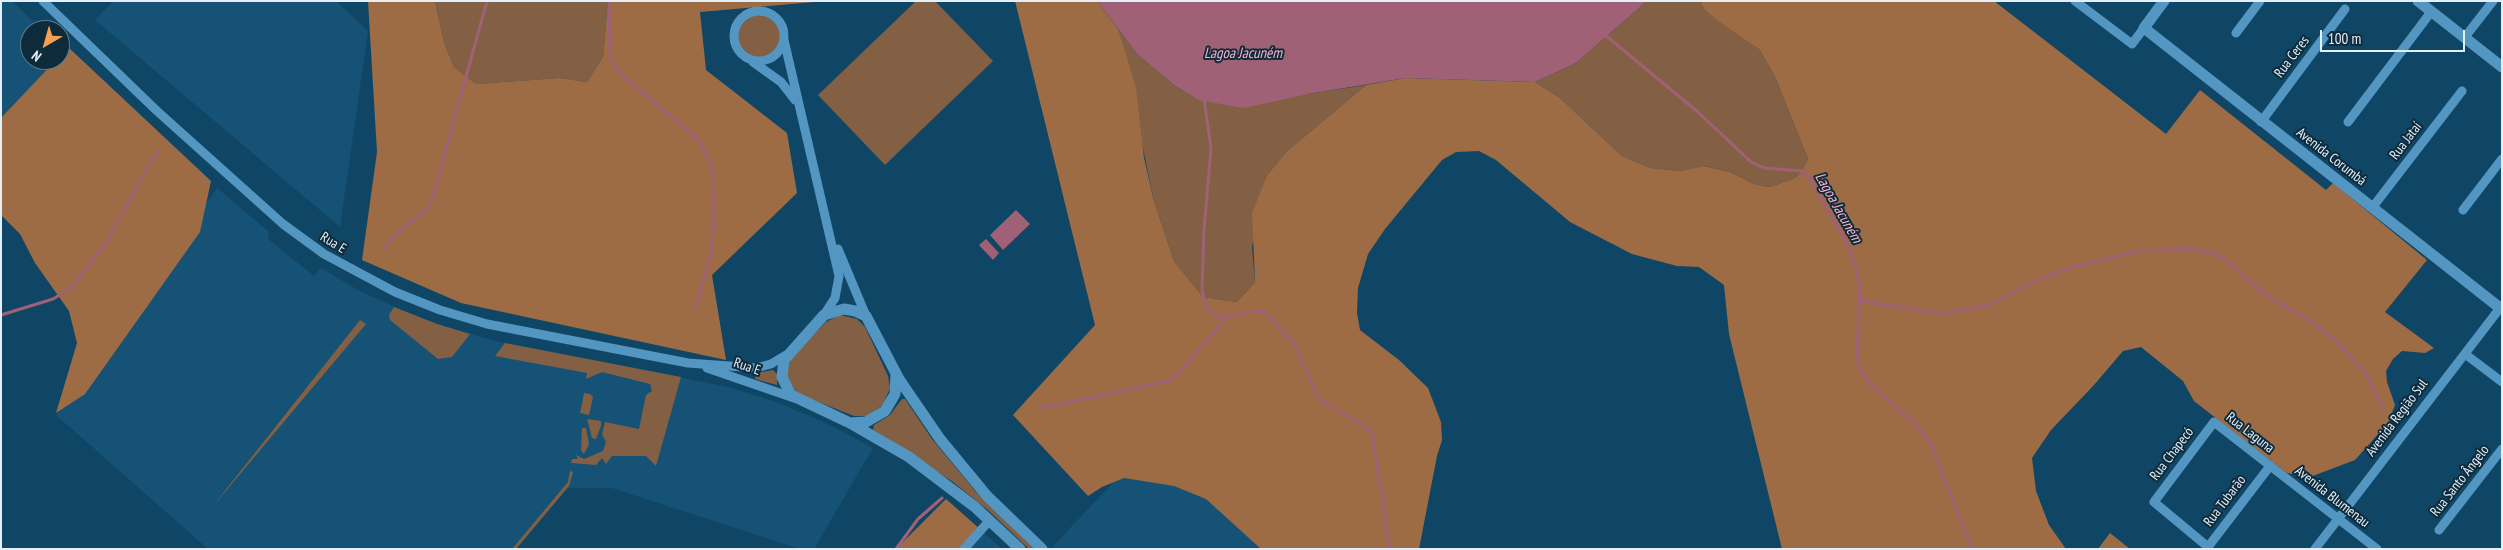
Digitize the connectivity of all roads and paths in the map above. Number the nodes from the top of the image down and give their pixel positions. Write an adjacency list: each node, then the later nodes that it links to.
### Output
1 (42, 1): 28 (street, Rua E)
2 (2075, 1): 9 (street)
3 (2164, 1): 9 (street)
4 (2260, 1): 10 (street)
5 (2418, 1): 8 (street)
6 (2493, 1): 11 (street)
7 (2345, 10): 17 (street, Rua Ceres)
8 (2431, 12): 11 (street); 18 (street)
9 (2144, 28): 17 (street, Avenida Corumbá)
10 (2236, 33)
11 (2464, 37): 14 (street)
12 (784, 40): 13 (street); 13 (street); 16 (street)
13 (749, 60): 16 (street)
14 (2502, 67)
15 (2462, 91): 20 (street, Rua Jataí)
16 (798, 103): 22 (street)
17 (2261, 122): 20 (street, Avenida Corumbá)
18 (2348, 122)
19 (2502, 159): 21 (street)
20 (2372, 208): 23 (street, Avenida Corumbá)
21 (2463, 210)
22 (830, 229): 24 (street); 25 (street)
23 (2501, 307): 26 (street, Avenida Região Sul)
24 (824, 315): 25 (street); 27 (street)
25 (866, 316): 29 (street)
26 (2465, 354): 30 (street); 36 (street, Avenida Região Sul)
27 (786, 355): 28 (street, Rua E); 31 (street)
28 (688, 363): 31 (street, Rua E)
29 (896, 374): 33 (street); 42 (street)
30 (2502, 382)
31 (796, 399): 33 (street)
32 (2214, 422): 35 (street, Rua Laguna); 38 (street, Rua Chapecó)
33 (850, 424): 37 (street)
34 (2502, 449): 39 (street, Rua Santo Ângelo)
35 (2270, 466): 36 (street, Avenida Blumenau); 38 (street, Rua Tubarão)
36 (2338, 519): 43 (street, Avenida Região Sul); 44 (street, Avenida Blumenau)
37 (990, 520): 40 (street); 41 (street)
38 (2177, 523)
39 (2439, 530)
40 (964, 549)
41 (1020, 549)
42 (1042, 549)
43 (2316, 549)
44 (2377, 549)

